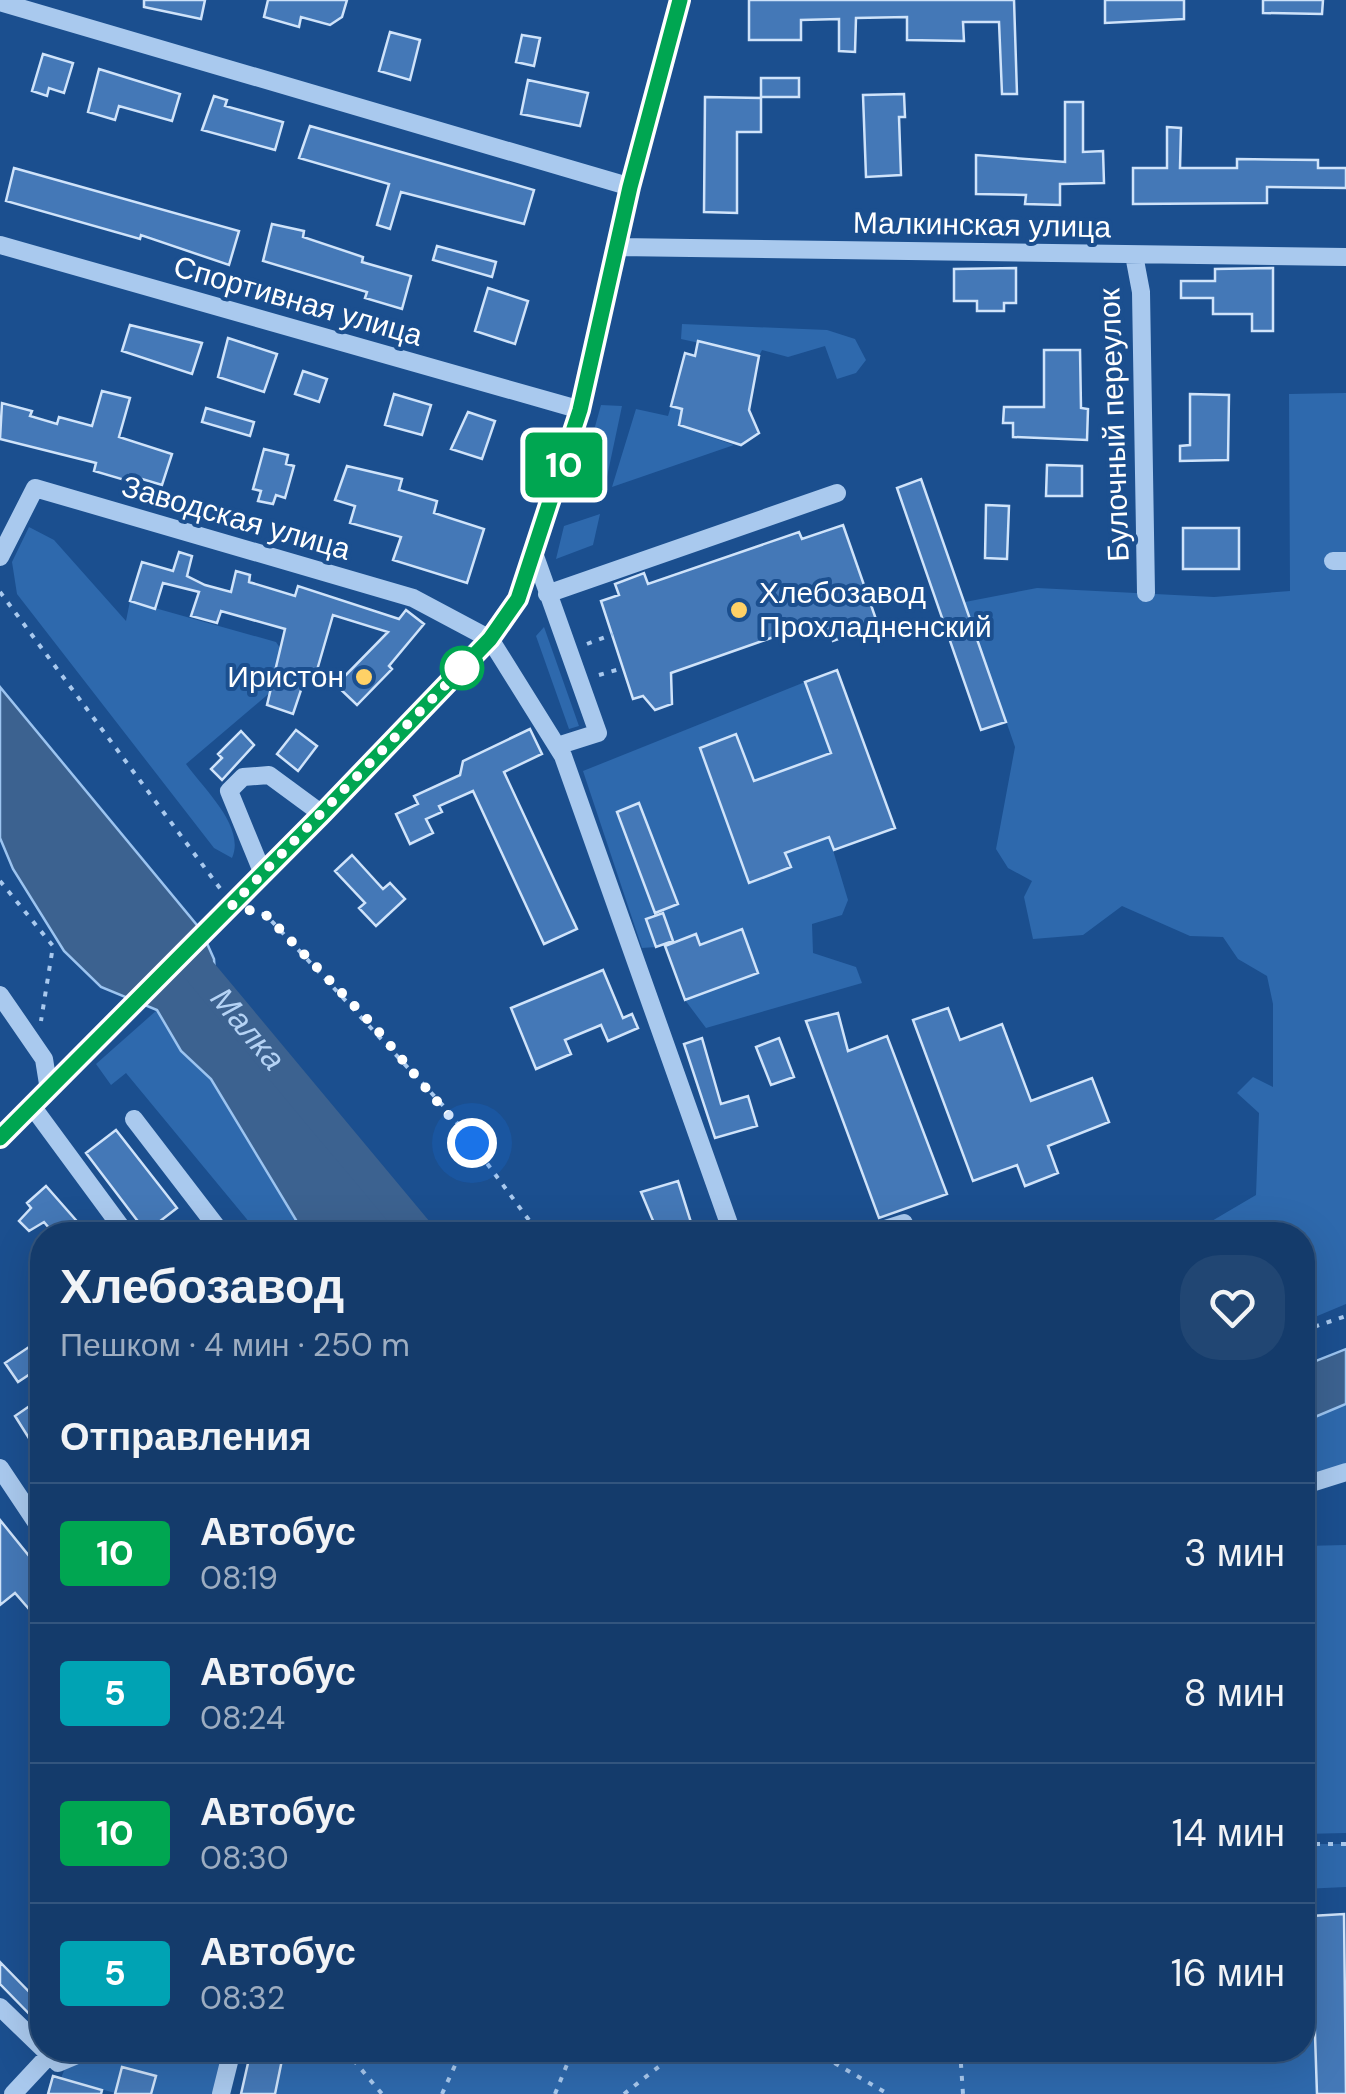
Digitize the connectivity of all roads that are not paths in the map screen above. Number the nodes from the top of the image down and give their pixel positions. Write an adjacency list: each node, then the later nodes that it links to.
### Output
1 (680, 0): 3 (street)
2 (0, 2): 3 (street)
3 (630, 187): 5 (street)
4 (0, 244): 8 (street, Спортивная улица)
5 (618, 247): 6 (street, Малкинская улица); 8 (street)
6 (1134, 254): 7 (street, Малкинская улица); 12 (street, Булочный переулок)
7 (1346, 256)
8 (580, 410): 10 (street)
9 (837, 492): 13 (street)
10 (535, 556): 13 (street); 14 (street)
11 (0, 557): 14 (street, Заводская улица)
12 (1146, 593)
13 (547, 594): 15 (street)
14 (490, 639): 15 (street); 16 (street)
15 (557, 746): 25 (street)
16 (322, 814): 17 (street); 17 (street)
17 (262, 874): 19 (street)
18 (0, 995): 19 (street)
19 (49, 1090): 20 (street)
20 (32, 1106): 22 (street); 23 (street)
21 (134, 1119): 24 (street)
22 (0, 1138)
23 (117, 1222)
24 (214, 1222)
25 (727, 1222)
26 (0, 1468): 29 (street)
27 (1346, 1472): 28 (street)
28 (1315, 1482)
29 (30, 1513)
30 (0, 2006): 31 (street)
31 (30, 2034)
32 (45, 2062): 34 (street)
33 (229, 2062): 36 (street)
34 (27, 2087): 35 (street)
35 (12, 2094)
36 (221, 2094)

